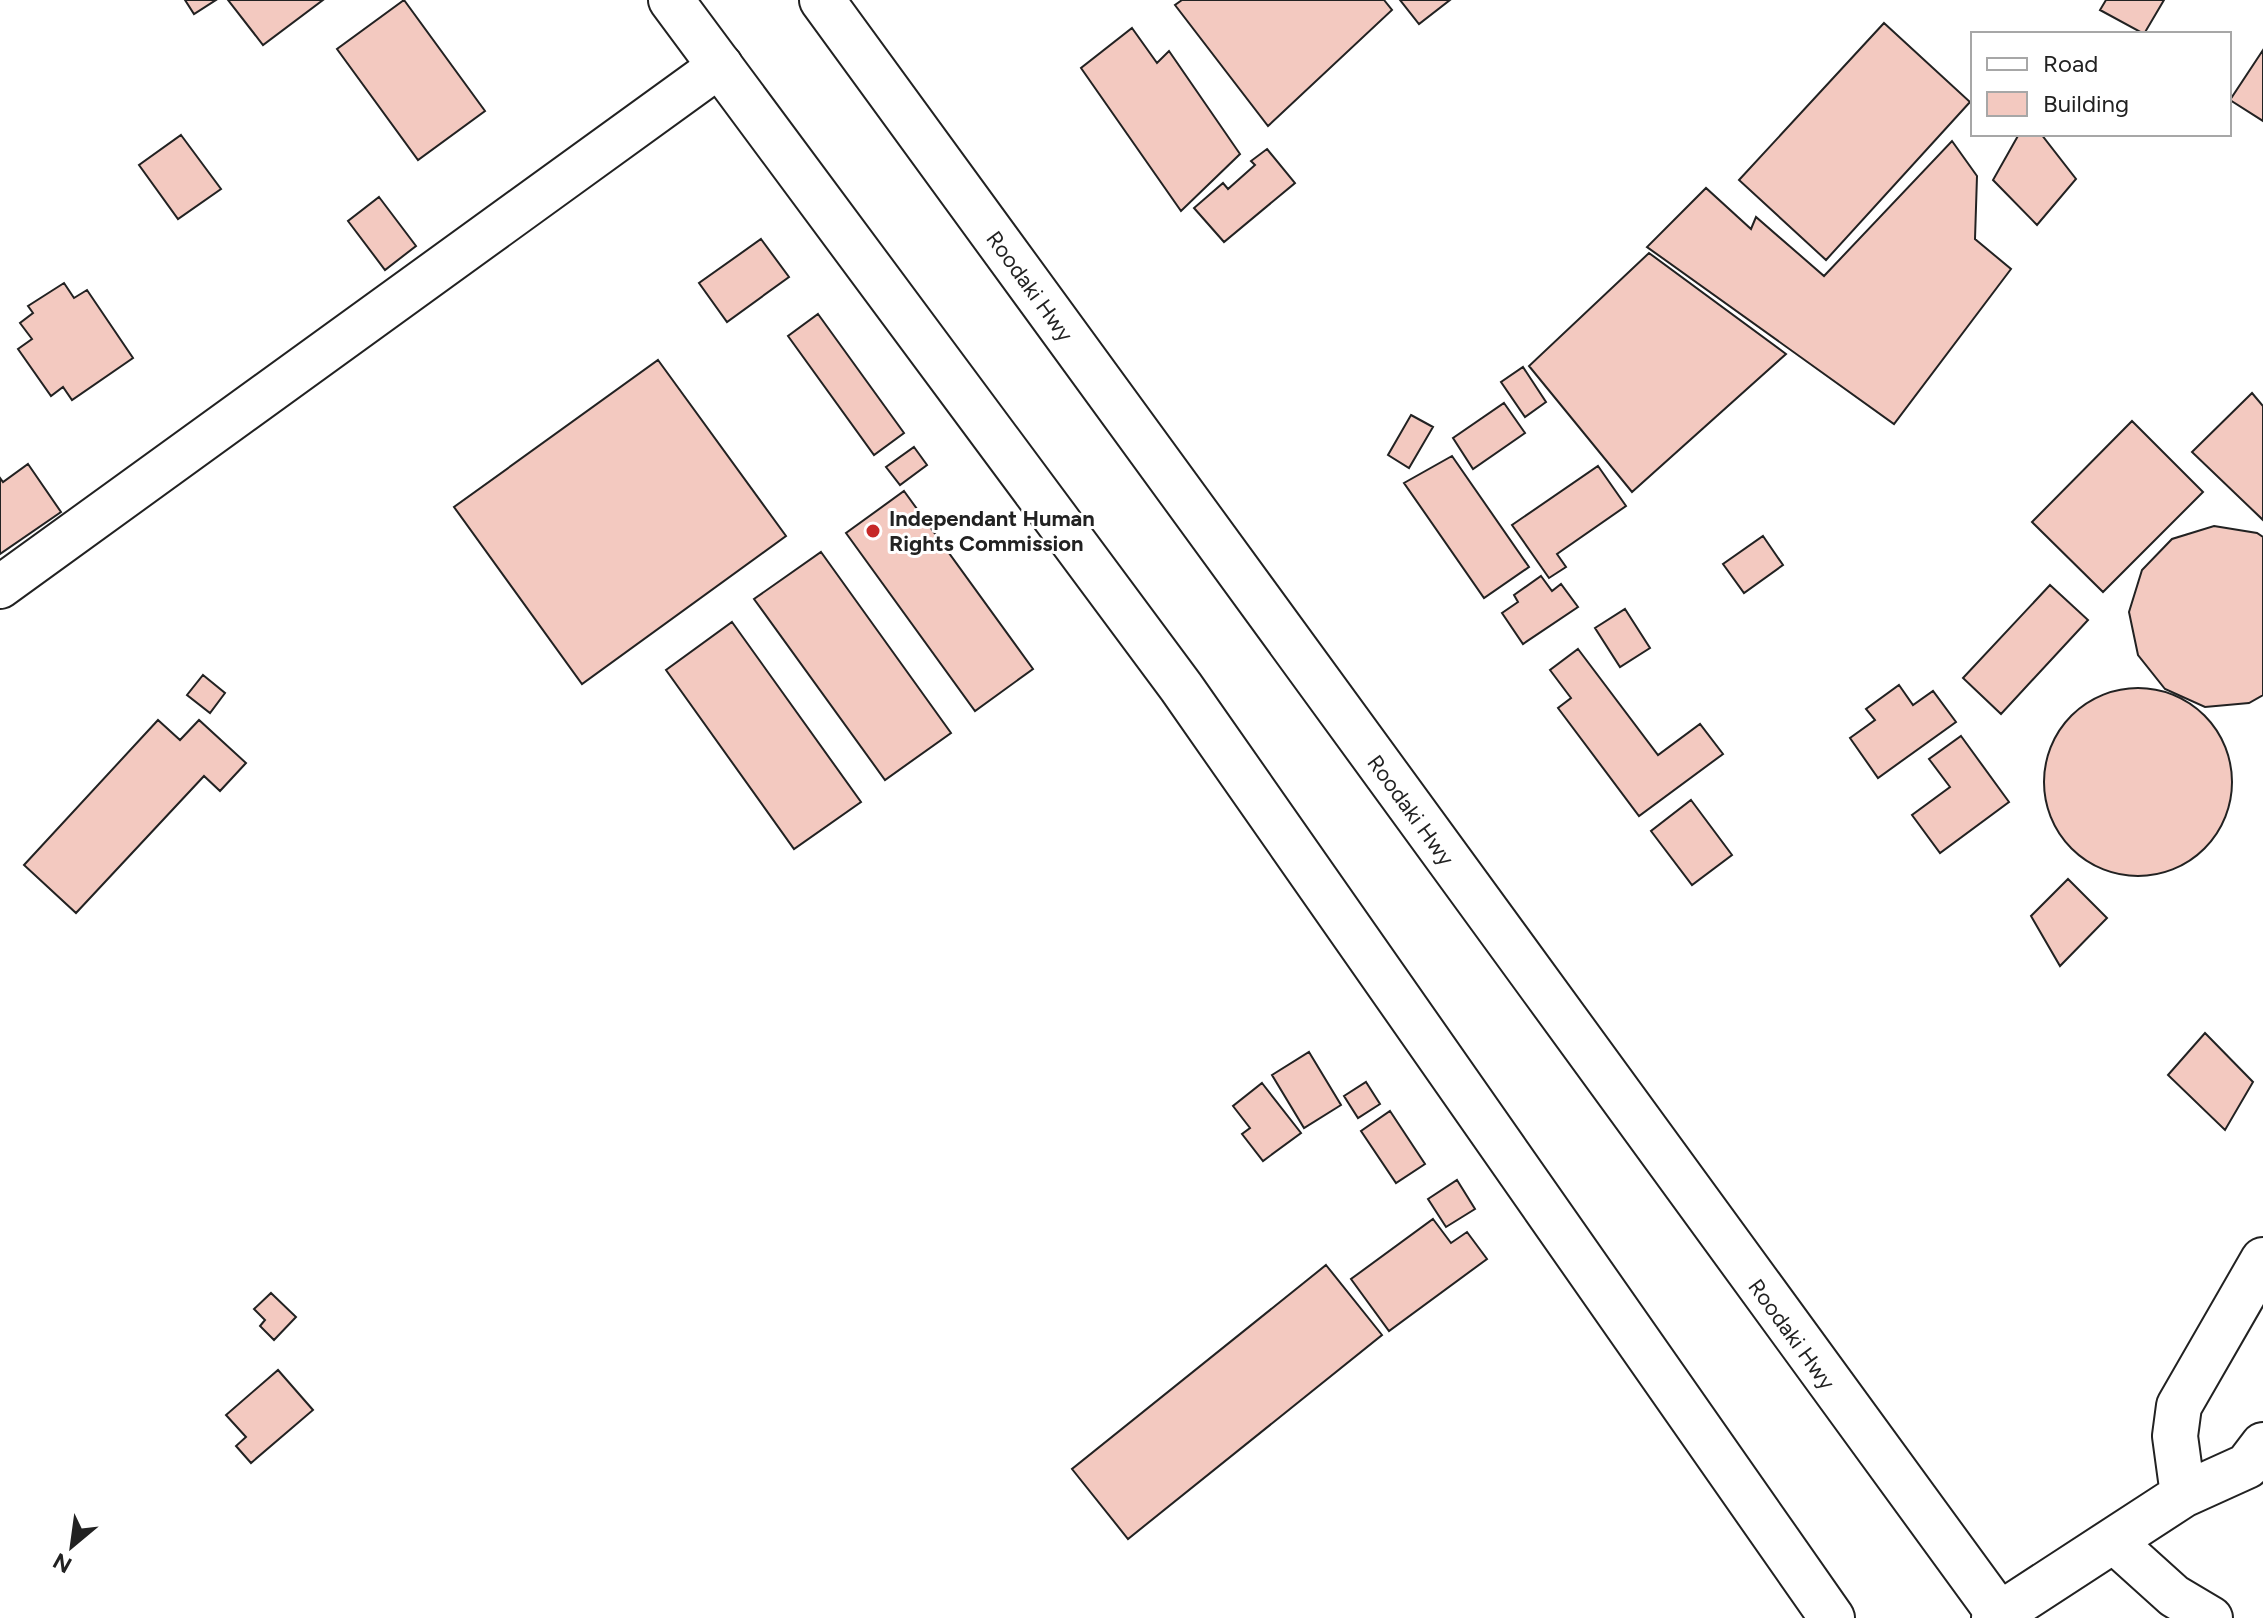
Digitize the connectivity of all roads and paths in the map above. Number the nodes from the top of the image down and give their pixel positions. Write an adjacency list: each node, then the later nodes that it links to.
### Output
1 (671, 0): 3 (main road)
2 (822, 0): 9 (main road, Roodaki Hwy)
3 (721, 65): 4 (street); 10 (main road)
4 (0, 587)
5 (2263, 1260): 7 (main road)
6 (2263, 1445): 7 (main road)
7 (2183, 1495): 8 (main road)
8 (2113, 1541): 9 (main road); 11 (street)
9 (1999, 1617)
10 (1832, 1618)
11 (2211, 1618)

